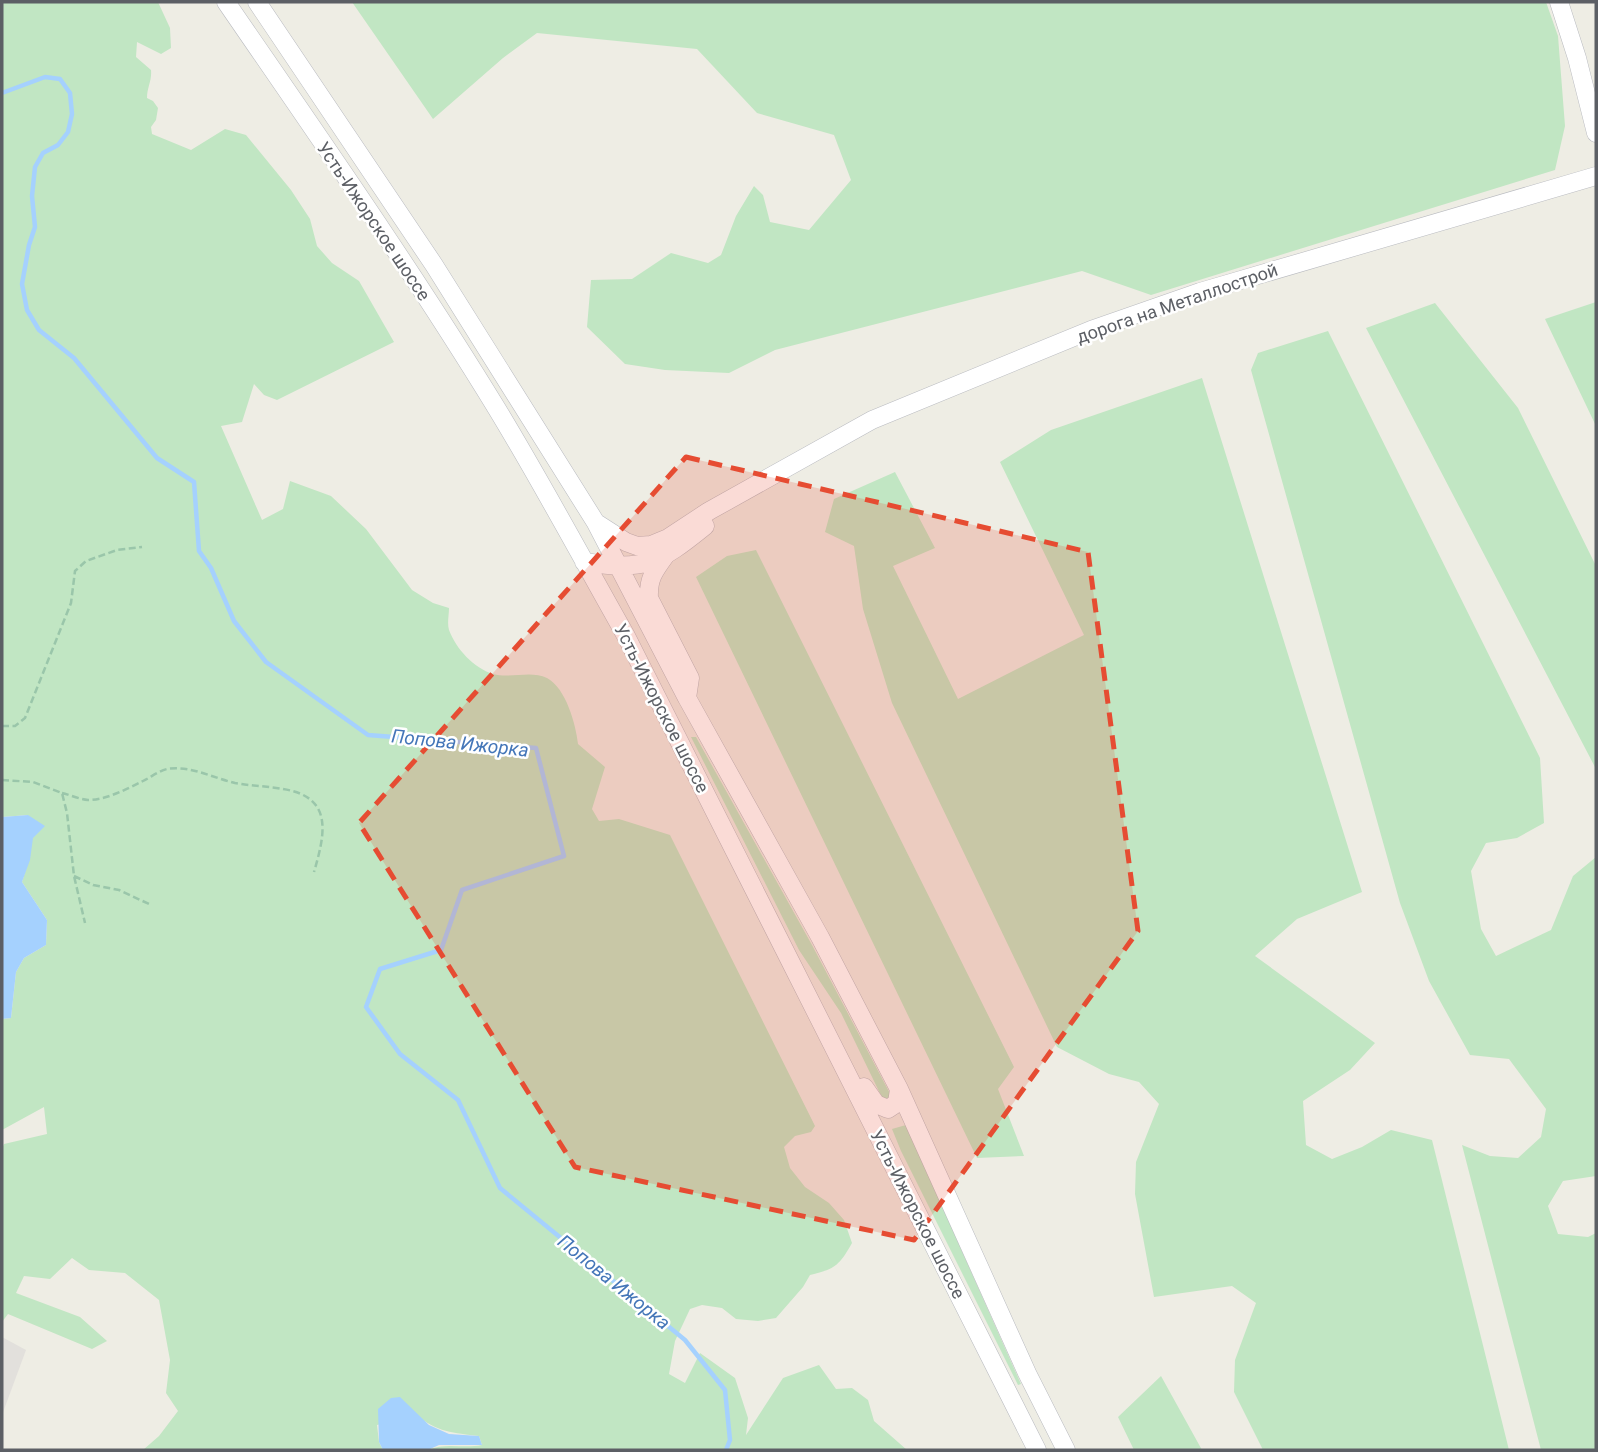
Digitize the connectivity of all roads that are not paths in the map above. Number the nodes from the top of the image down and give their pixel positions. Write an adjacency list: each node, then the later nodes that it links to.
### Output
1 (226, 2): 9 (street, Усть-Ижорское шоссе)
2 (257, 2): 7 (street, Усть-Ижорское шоссе)
3 (1559, 2): 4 (street)
4 (1596, 133)
5 (1596, 176): 6 (street, дорога на Металлострой)
6 (738, 496): 7 (street, дорога на Металлострой); 8 (street, дорога на Металлострой)
7 (596, 523): 10 (street, Усть-Ижорское шоссе)
8 (665, 556): 10 (street, дорога на Металлострой); 11 (street, Усть-Ижорское шоссе)
9 (584, 562): 10 (street, дорога на Металлострой); 12 (street, Усть-Ижорское шоссе)
10 (617, 567): 11 (street, Усть-Ижорское шоссе)
11 (687, 698): 13 (street, Усть-Ижорское шоссе)
12 (837, 1052): 13 (street); 14 (street, Усть-Ижорское шоссе)
13 (900, 1089): 15 (street, Усть-Ижорское шоссе)
14 (1037, 1450)
15 (1066, 1450)

